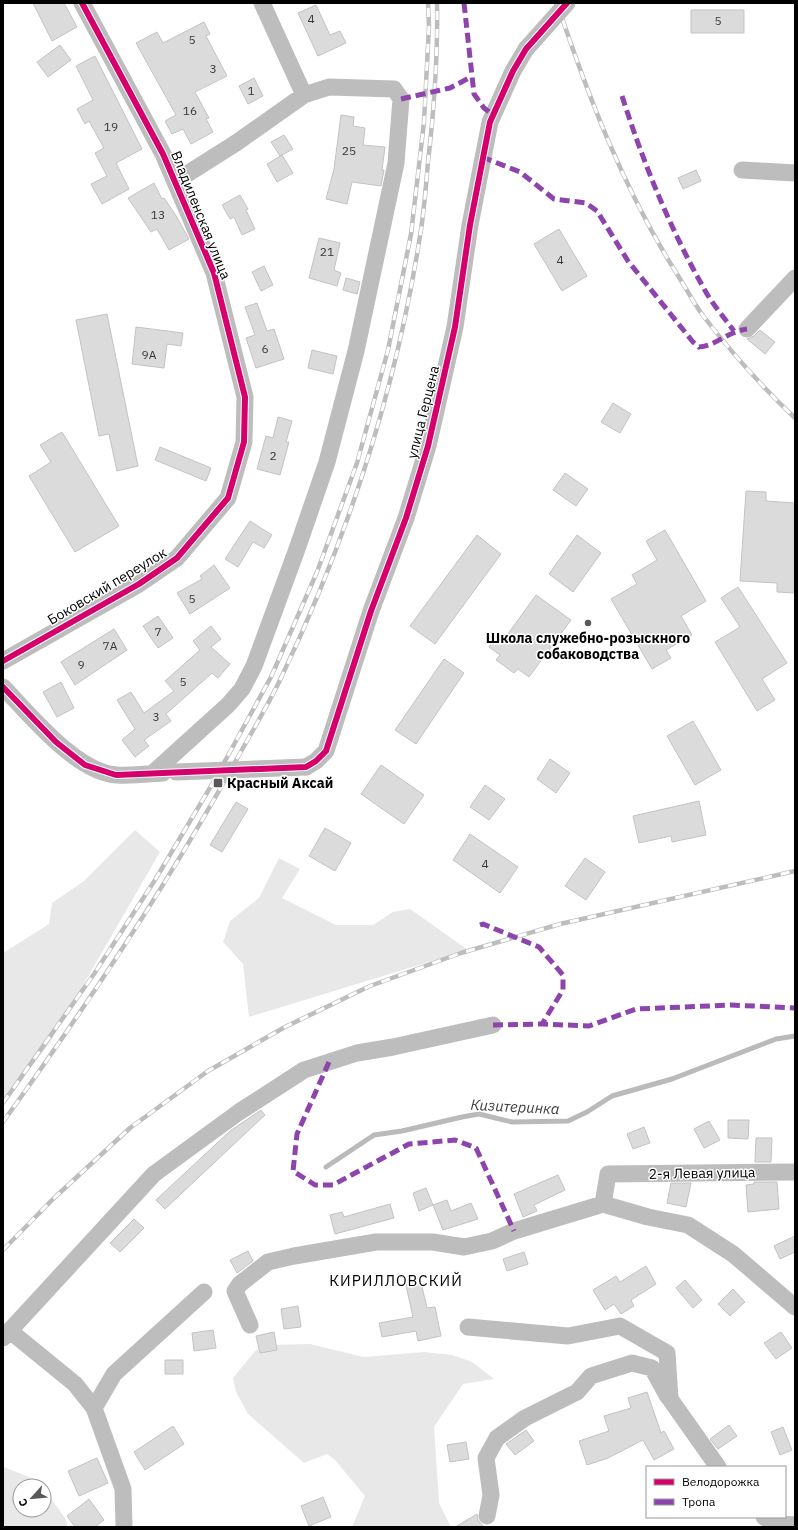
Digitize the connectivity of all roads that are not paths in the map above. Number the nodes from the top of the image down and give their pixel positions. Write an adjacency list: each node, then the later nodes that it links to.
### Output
1 (82, 3): 7 (street, Владиленская улица)
2 (262, 3): 4 (street)
3 (567, 3): 13 (street, улица Герцена, bridge)
4 (304, 95): 7 (street); 13 (street)
5 (742, 170): 6 (street)
6 (795, 172)
7 (176, 181): 10 (street, Владиленская улица)
8 (795, 278): 9 (street)
9 (747, 329)
10 (228, 498): 11 (street, Боковский переулок)
11 (3, 662)
12 (3, 687): 13 (street)
13 (153, 773)
14 (493, 1025): 21 (street)
15 (795, 1172): 16 (street, 2-я Левая улица)
16 (603, 1204): 18 (street); 19 (street)
17 (204, 1292): 23 (street)
18 (795, 1307)
19 (250, 1325)
20 (468, 1327): 22 (street)
21 (6, 1334): 23 (street)
22 (670, 1399): 24 (street); 25 (street)
23 (94, 1408): 28 (street)
24 (717, 1466)
25 (487, 1516)
26 (766, 1518): 27 (street)
27 (795, 1525)
28 (124, 1527)

